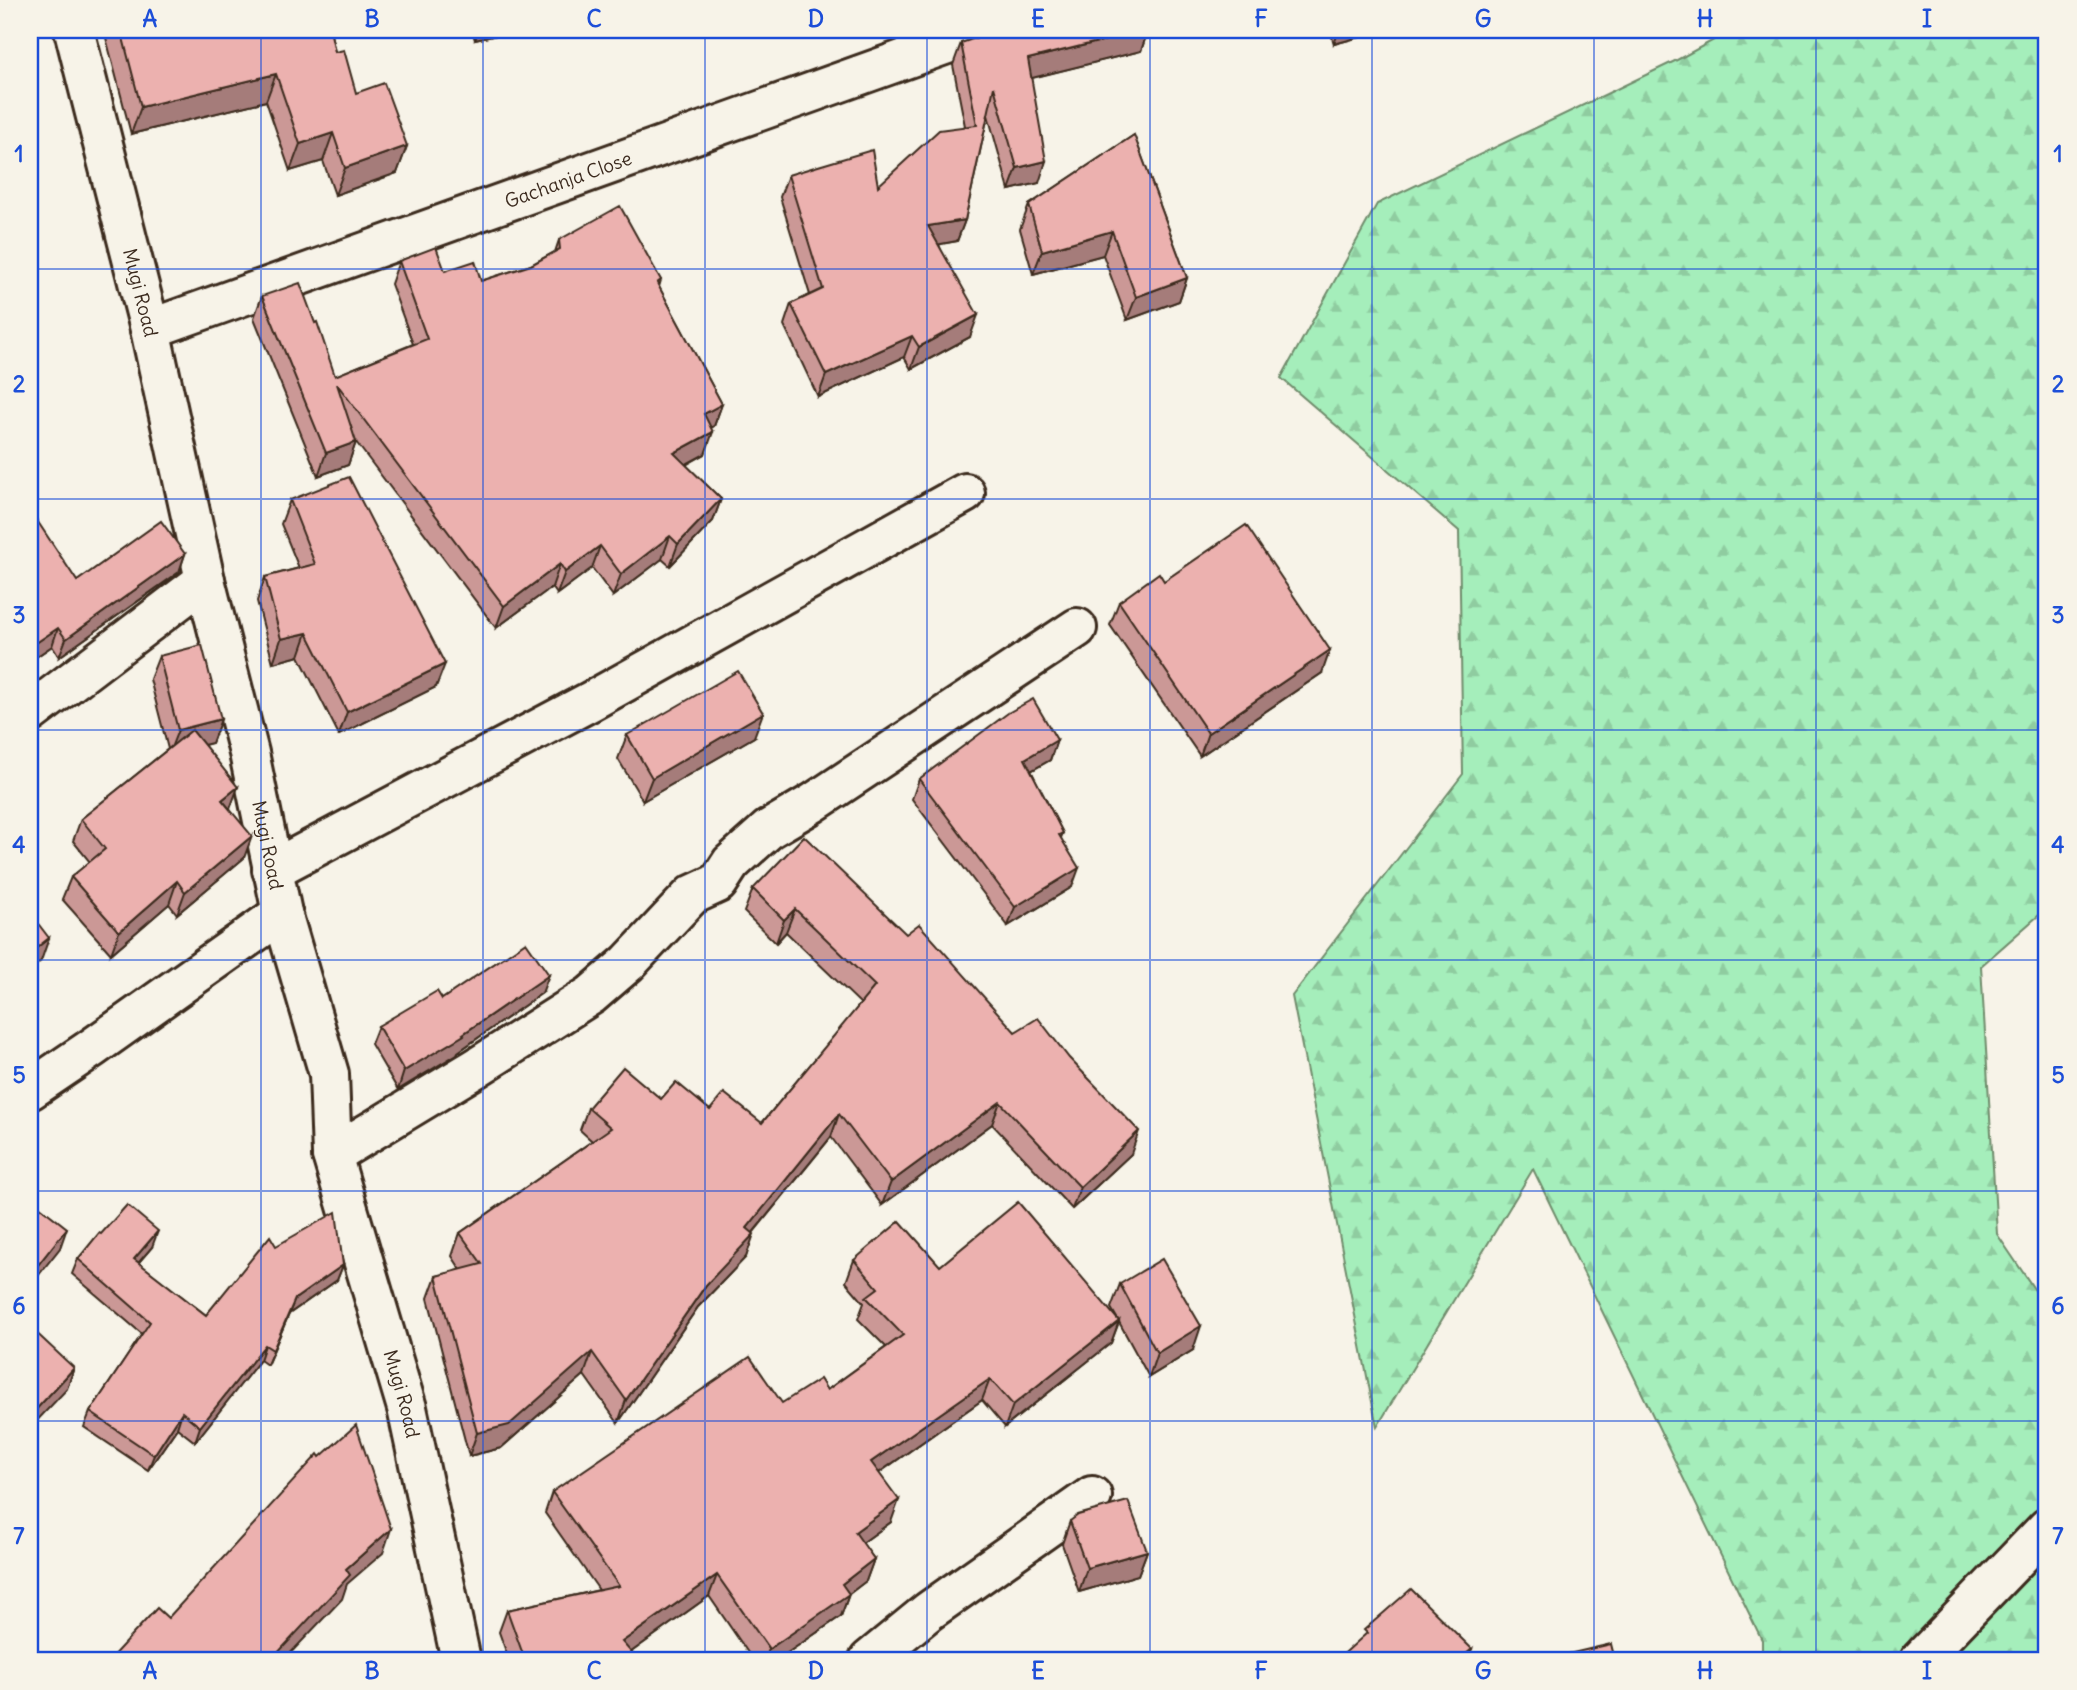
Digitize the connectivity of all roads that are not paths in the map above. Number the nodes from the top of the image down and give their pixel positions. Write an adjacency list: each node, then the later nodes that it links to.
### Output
1 (74, 30): 3 (street, Mugi Road)
2 (986, 30): 3 (street, Gachanja Close)
3 (150, 329): 5 (street, Mugi Road)
4 (965, 493): 8 (street)
5 (205, 580): 7 (street); 8 (street, Mugi Road)
6 (1077, 628): 11 (street)
7 (30, 713)
8 (272, 870): 9 (street, Mugi Road)
9 (282, 913): 10 (street); 11 (street, Mugi Road)
10 (30, 1090)
11 (332, 1155): 14 (street, Mugi Road)
12 (1092, 1496): 15 (street)
13 (2047, 1528): 16 (street)
14 (461, 1660)
15 (869, 1660)
16 (1920, 1660)

